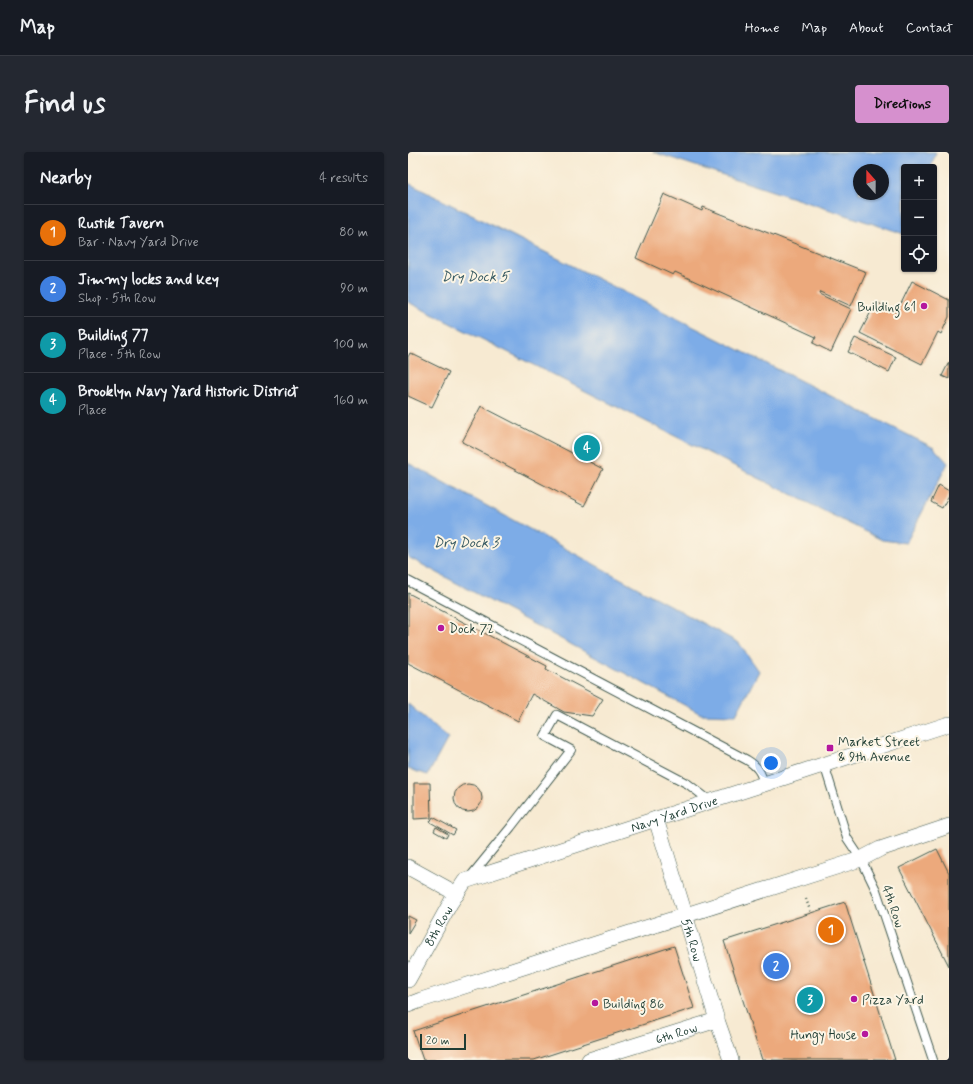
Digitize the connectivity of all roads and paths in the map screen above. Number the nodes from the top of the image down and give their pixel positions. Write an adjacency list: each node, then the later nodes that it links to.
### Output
1 (408, 581): 4 (lane)
2 (949, 724): 3 (street, Navy Yard Drive)
3 (824, 764): 4 (street, Navy Yard Drive); 8 (lane, 4th Row)
4 (764, 784): 5 (street, Navy Yard Drive)
5 (710, 801): 6 (street, Navy Yard Drive); 10 (lane)
6 (656, 819): 10 (street, Navy Yard Drive); 14 (street, 5th Row)
7 (949, 826): 8 (street)
8 (861, 859): 14 (street); 20 (lane, 4th Row)
9 (408, 867): 11 (street)
10 (468, 880): 11 (street)
11 (457, 894): 15 (street, 8th Row)
12 (806, 899): 13 (path)
13 (810, 913)
14 (685, 915): 16 (street); 17 (street, 5th Row)
15 (408, 980)
16 (408, 1005)
17 (717, 1020): 18 (street, 6th Row); 19 (street, 5th Row)
18 (589, 1060)
19 (731, 1060)
20 (933, 1060)

